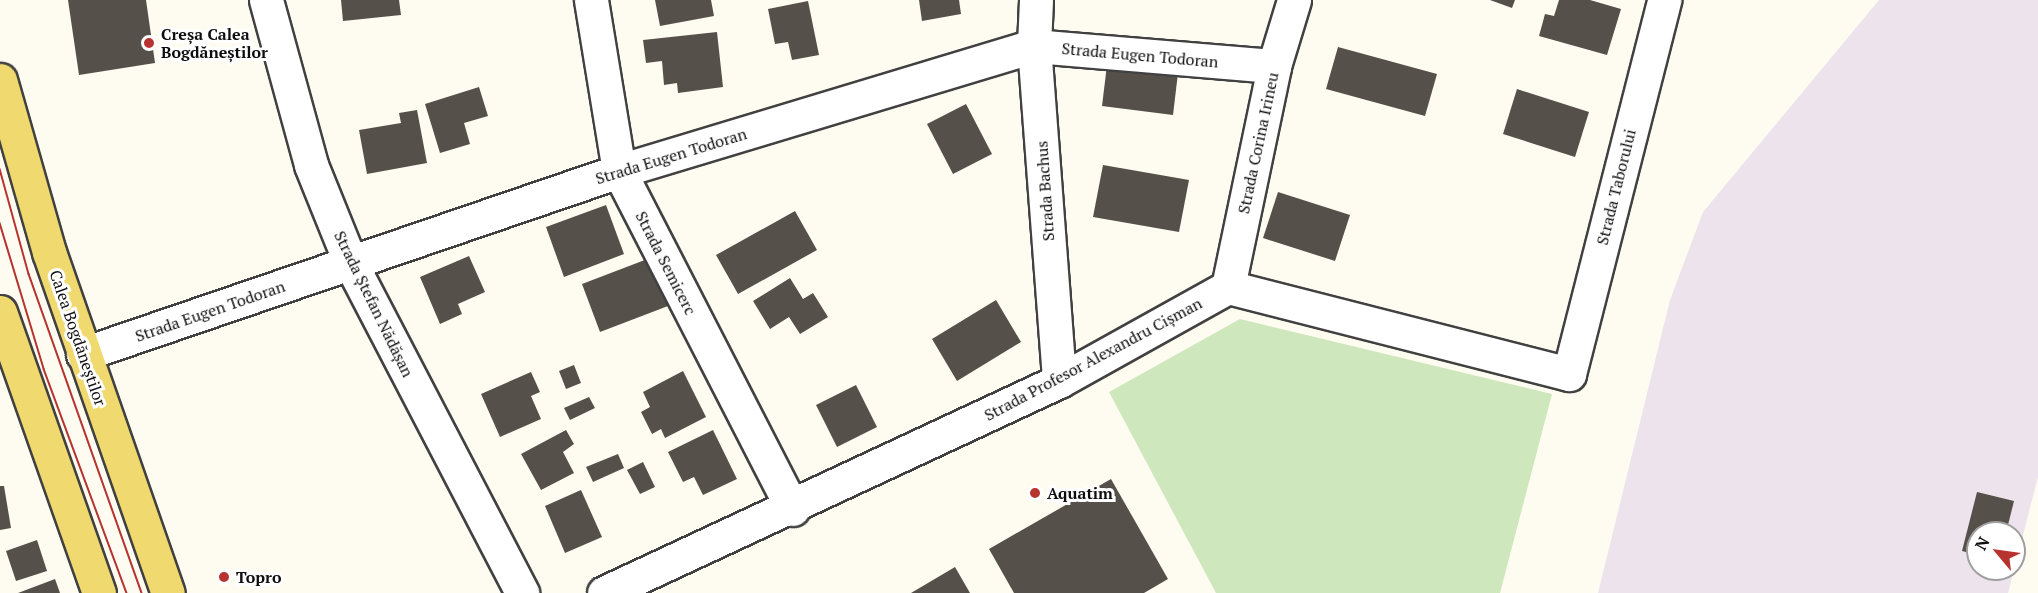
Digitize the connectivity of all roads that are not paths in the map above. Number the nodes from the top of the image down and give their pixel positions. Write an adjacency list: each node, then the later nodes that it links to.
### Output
1 (266, 0): 10 (street, Strada Ștefan Nădășan)
2 (591, 0): 9 (street, Strada Semicerc)
3 (1036, 0): 6 (street, Strada Bachus)
4 (1294, 0): 7 (street, Strada Corina Irineu)
5 (1664, 0): 11 (street, Strada Taborului)
6 (1034, 45): 7 (street, Strada Eugen Todoran); 9 (street, Strada Eugen Todoran); 14 (street, Strada Bachus)
7 (1274, 66): 11 (street, Strada Corina Irineu)
8 (0, 80): 13 (main road, Calea Bogdăneștilor)
9 (619, 171): 10 (street, Strada Eugen Todoran); 15 (street, Strada Semicerc)
10 (351, 264): 13 (street, Strada Eugen Todoran); 18 (street, Strada Ștefan Nădășan)
11 (1228, 287): 14 (street, Strada Profesor Alexandru Cișman)
12 (0, 312): 16 (main road)
13 (83, 354): 17 (main road, Calea Bogdăneștilor)
14 (1059, 381): 15 (street, Strada Profesor Alexandru Cișman)
15 (793, 508): 19 (street, Strada Profesor Alexandru Cișman)
16 (99, 593)
17 (168, 593)
18 (522, 593)
19 (604, 593)

